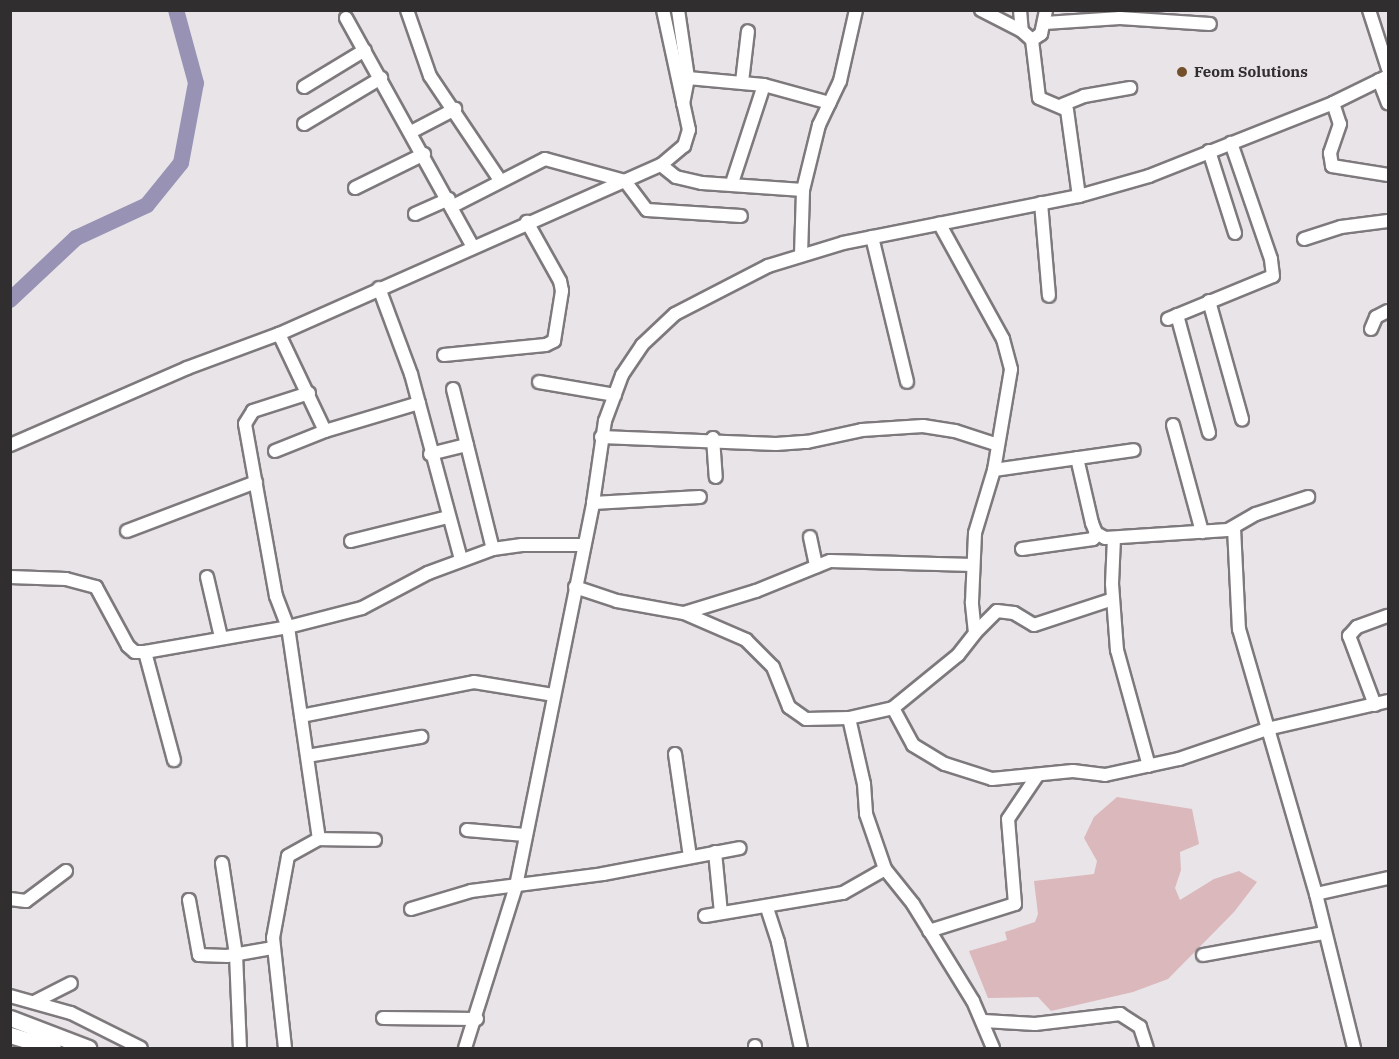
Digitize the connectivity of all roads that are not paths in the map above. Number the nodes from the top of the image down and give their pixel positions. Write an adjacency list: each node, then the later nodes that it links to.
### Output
1 (407, 10): 30 (street)
2 (663, 10): 28 (street)
3 (678, 10): 19 (street)
4 (856, 10): 25 (street)
5 (981, 10): 12 (street)
6 (1020, 10): 12 (street)
7 (1369, 10): 14 (street)
8 (1045, 17): 10 (street); 15 (street)
9 (346, 18): 16 (street)
10 (1210, 24)
11 (748, 31): 21 (street)
12 (1022, 31): 15 (street)
13 (1389, 33): 14 (street)
14 (1377, 39): 17 (street)
15 (1032, 40): 29 (street)
16 (365, 50): 18 (street); 23 (street)
17 (1389, 69)
18 (381, 78): 31 (street); 32 (street)
19 (688, 78): 21 (street); 28 (street)
20 (1384, 78): 26 (street); 27 (street)
21 (742, 82): 22 (street)
22 (764, 85): 25 (street); 42 (street)
23 (303, 87)
24 (1130, 88): 29 (street)
25 (830, 103): 44 (street)
26 (1333, 103): 33 (street); 38 (street)
27 (1389, 103)
28 (683, 104): 36 (street)
29 (1062, 105): 45 (street)
30 (455, 109): 32 (street); 40 (street)
31 (304, 124)
32 (411, 132): 35 (street)
33 (1231, 143): 34 (street); 60 (street)
34 (1209, 151): 45 (street); 53 (street)
35 (423, 154): 43 (street); 46 (street)
36 (660, 165): 41 (street); 42 (street)
37 (1389, 167): 38 (street)
38 (1375, 173): 39 (street)
39 (1389, 175)
40 (500, 180): 41 (street); 46 (street)
41 (625, 182): 49 (street); 51 (street)
42 (732, 183): 44 (street)
43 (355, 188)
44 (803, 190): 57 (street)
45 (1079, 196): 47 (street)
46 (451, 202): 48 (street); 56 (street)
47 (1041, 203): 52 (street); 59 (street)
48 (415, 214)
49 (741, 216)
50 (1389, 221): 55 (street)
51 (527, 222): 56 (street); 64 (street)
52 (939, 223): 54 (street); 79 (street)
53 (1235, 233)
54 (872, 237): 57 (street); 66 (street)
55 (1304, 239)
56 (473, 247): 58 (street)
57 (801, 255): 69 (street)
58 (379, 288): 63 (street); 70 (street)
59 (1049, 296)
60 (1209, 301): 71 (street); 74 (street)
61 (1389, 311): 62 (street)
62 (1371, 329)
63 (279, 334): 68 (street); 77 (street)
64 (444, 355)
65 (539, 382): 69 (street)
66 (907, 382)
67 (453, 389): 78 (street)
68 (309, 393): 73 (street); 86 (street)
69 (615, 395): 75 (street)
70 (418, 403): 73 (street); 82 (street)
71 (1242, 419)
72 (1173, 424): 93 (street)
73 (325, 431): 81 (street)
74 (1209, 433)
75 (601, 437): 76 (street); 89 (street)
76 (713, 438): 79 (street); 85 (street)
77 (10, 445)
78 (467, 445): 82 (street); 99 (street)
79 (998, 445): 84 (street)
80 (1134, 450): 83 (street)
81 (275, 451)
82 (430, 454): 90 (street)
83 (1077, 458): 84 (street); 94 (street)
84 (994, 470): 102 (street)
85 (716, 477)
86 (256, 482): 92 (street); 110 (street)
87 (700, 497): 89 (street)
88 (1308, 497): 91 (street)
89 (593, 503): 98 (street)
90 (448, 516): 97 (street); 101 (street)
91 (1234, 528): 93 (street); 120 (street)
92 (127, 531)
93 (1202, 531): 96 (street)
94 (1096, 533): 96 (street); 100 (street)
95 (810, 537): 103 (street)
96 (1114, 538): 107 (street)
97 (351, 541)
98 (584, 545): 99 (street); 106 (street)
99 (494, 549): 101 (street)
100 (1022, 549)
101 (461, 560): 110 (street)
102 (973, 565): 103 (street); 111 (street)
103 (816, 566): 108 (street)
104 (10, 577): 113 (street)
105 (207, 577): 112 (street)
106 (575, 587): 108 (street); 114 (street)
107 (1113, 599): 111 (street); 125 (street)
108 (684, 614): 119 (street)
109 (1389, 616): 116 (street)
110 (288, 627): 112 (street); 118 (street)
111 (975, 633): 117 (street)
112 (222, 637): 113 (street)
113 (146, 652): 124 (street)
114 (553, 695): 118 (street); 128 (street)
115 (1389, 701): 116 (street)
116 (1375, 705): 120 (street)
117 (893, 708): 119 (street); 126 (street)
118 (301, 716): 123 (street)
119 (849, 718): 135 (street)
120 (1267, 729): 125 (street); 139 (street)
121 (421, 736): 123 (street)
122 (675, 754): 133 (street)
123 (307, 756): 129 (street)
124 (174, 760)
125 (1149, 766): 126 (street)
126 (1037, 776): 146 (street)
127 (467, 830): 128 (street)
128 (525, 835): 138 (street)
129 (319, 839): 130 (street); 148 (street)
130 (375, 840)
131 (740, 848): 132 (street)
132 (715, 852): 133 (street); 144 (street)
133 (690, 857): 138 (street)
134 (222, 863): 149 (street)
135 (885, 869): 142 (street); 146 (street)
136 (66, 871): 140 (street)
137 (1389, 878): 139 (street)
138 (516, 886): 143 (street); 156 (street)
139 (1316, 894): 147 (street)
140 (10, 899)
141 (189, 900): 149 (street)
142 (767, 908): 144 (street); 165 (street)
143 (411, 909)
144 (721, 913): 145 (street)
145 (705, 916)
146 (929, 931): 157 (street)
147 (1324, 933): 150 (street); 168 (street)
148 (273, 948): 149 (street); 163 (street)
149 (236, 954): 162 (street)
150 (1203, 955)
151 (71, 983): 153 (street)
152 (10, 996): 153 (street)
153 (36, 1001): 161 (street)
154 (10, 1018): 160 (main road)
155 (383, 1018): 156 (street)
156 (477, 1019): 164 (street)
157 (984, 1021): 166 (street); 167 (street)
158 (10, 1035): 159 (main road)
159 (53, 1048)
160 (88, 1048)
161 (141, 1048)
162 (240, 1048)
163 (285, 1048)
164 (465, 1048)
165 (801, 1048)
166 (993, 1048)
167 (1147, 1048)
168 (1354, 1048)

